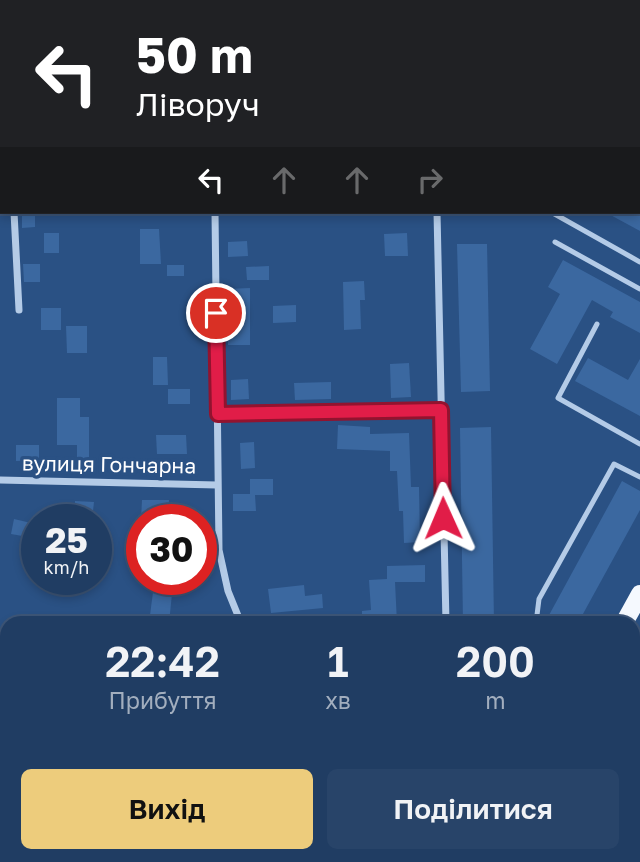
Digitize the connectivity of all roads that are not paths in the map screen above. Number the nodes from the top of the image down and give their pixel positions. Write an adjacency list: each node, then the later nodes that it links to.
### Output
1 (14, 214): 8 (street)
2 (215, 214): 11 (street)
3 (437, 214): 10 (street)
4 (555, 214): 6 (lane)
5 (555, 242): 7 (lane)
6 (640, 262)
7 (640, 289)
8 (19, 310)
9 (597, 324): 12 (lane)
10 (441, 410): 11 (street); 18 (street)
11 (218, 414): 15 (street)
12 (640, 444)
13 (640, 477): 19 (lane)
14 (0, 480): 15 (street, вулиця Гончарна)
15 (217, 485): 17 (street)
16 (640, 594): 20 (main road)
17 (238, 616)
18 (446, 616)
19 (537, 616)
20 (628, 616)

